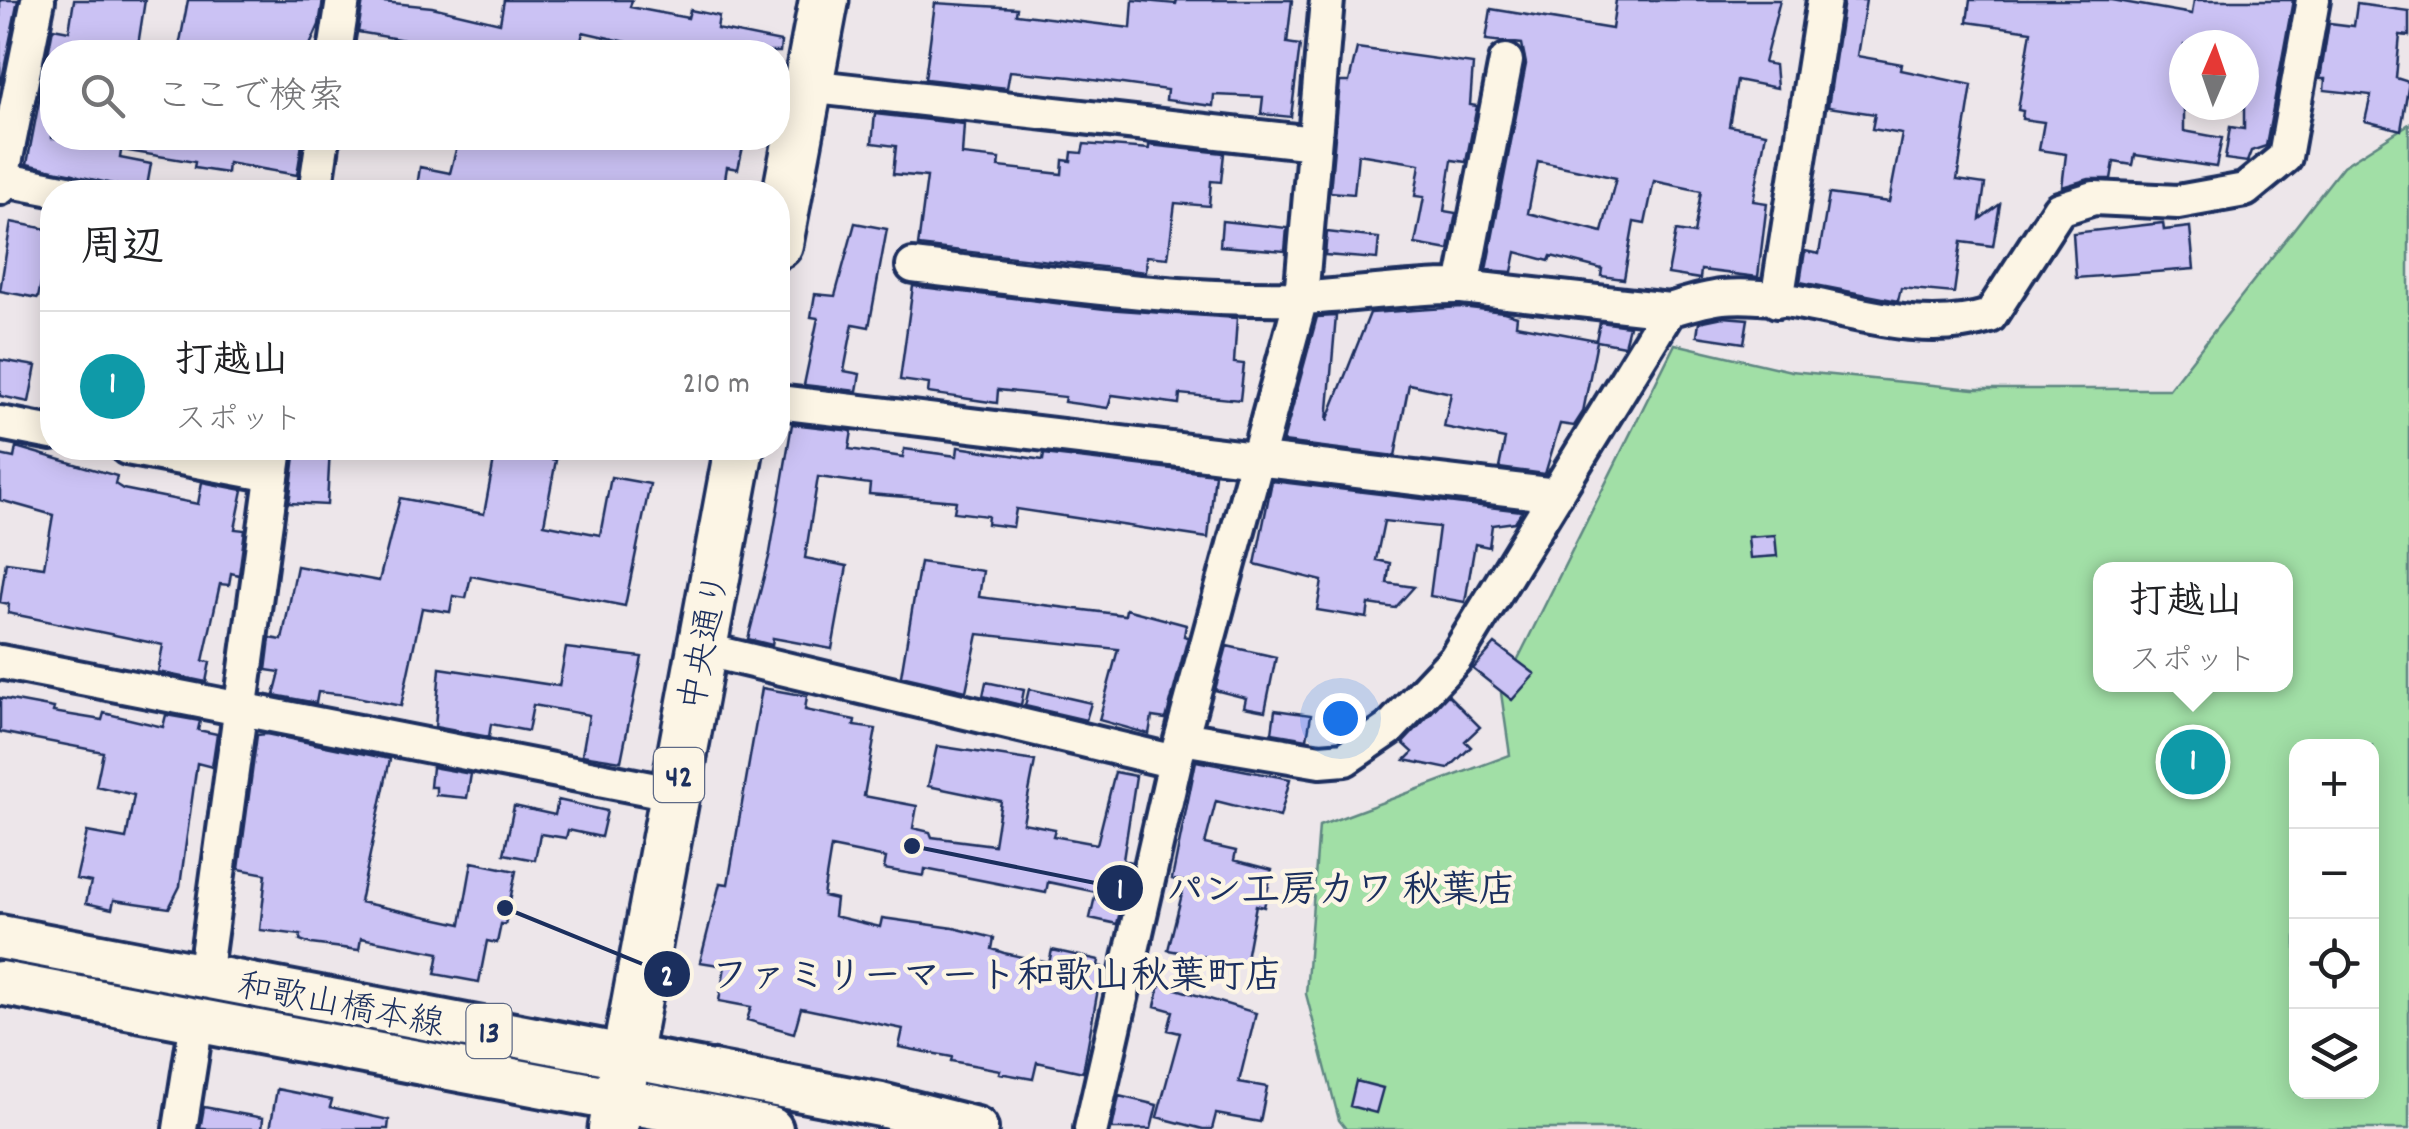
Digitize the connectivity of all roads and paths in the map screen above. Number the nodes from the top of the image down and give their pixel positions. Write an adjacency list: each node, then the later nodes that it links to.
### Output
1 (38, 0): 14 (street)
2 (343, 0): 7 (street)
3 (824, 0): 9 (highway)
4 (1327, 0): 10 (street)
5 (1824, 0): 19 (street)
6 (2313, 0): 19 (street)
7 (337, 40)
8 (1506, 60): 17 (street)
9 (807, 86): 10 (street); 13 (highway)
10 (1314, 143): 18 (street)
11 (321, 150): 12 (street)
12 (317, 180)
13 (790, 180)
14 (1, 182): 15 (street)
15 (40, 188)
16 (913, 266): 18 (street)
17 (1462, 287): 18 (street); 20 (street)
18 (1301, 298): 24 (street)
19 (1777, 302): 20 (street)
20 (1669, 310): 27 (street)
21 (790, 403): 24 (street)
22 (0, 423): 23 (street)
23 (40, 431)
24 (1255, 459): 27 (street); 31 (street)
25 (737, 460): 28 (highway, 中央通り / 42)
26 (274, 461): 30 (street)
27 (1556, 495): 31 (street)
28 (702, 649): 31 (street); 32 (highway, 中央通り / 42)
29 (0, 662): 30 (street)
30 (240, 708): 32 (street); 34 (street)
31 (1179, 750): 41 (street)
32 (676, 794): 37 (highway, 中央通り / 42)
33 (0, 937): 34 (main road, 和歌山橋本線 / 13)
34 (204, 976): 37 (main road, 和歌山橋本線 / 13)
35 (0, 983): 36 (main road, 和歌山橋本線 / 13)
36 (198, 1021): 37 (main road, 和歌山橋本線 / 13); 38 (street)
37 (620, 1096): 39 (main road, 和歌山橋本線 / 13); 40 (main road, 和歌山橋本線 / 13)
38 (180, 1129)
39 (771, 1129)
40 (976, 1129)
41 (1091, 1129)

